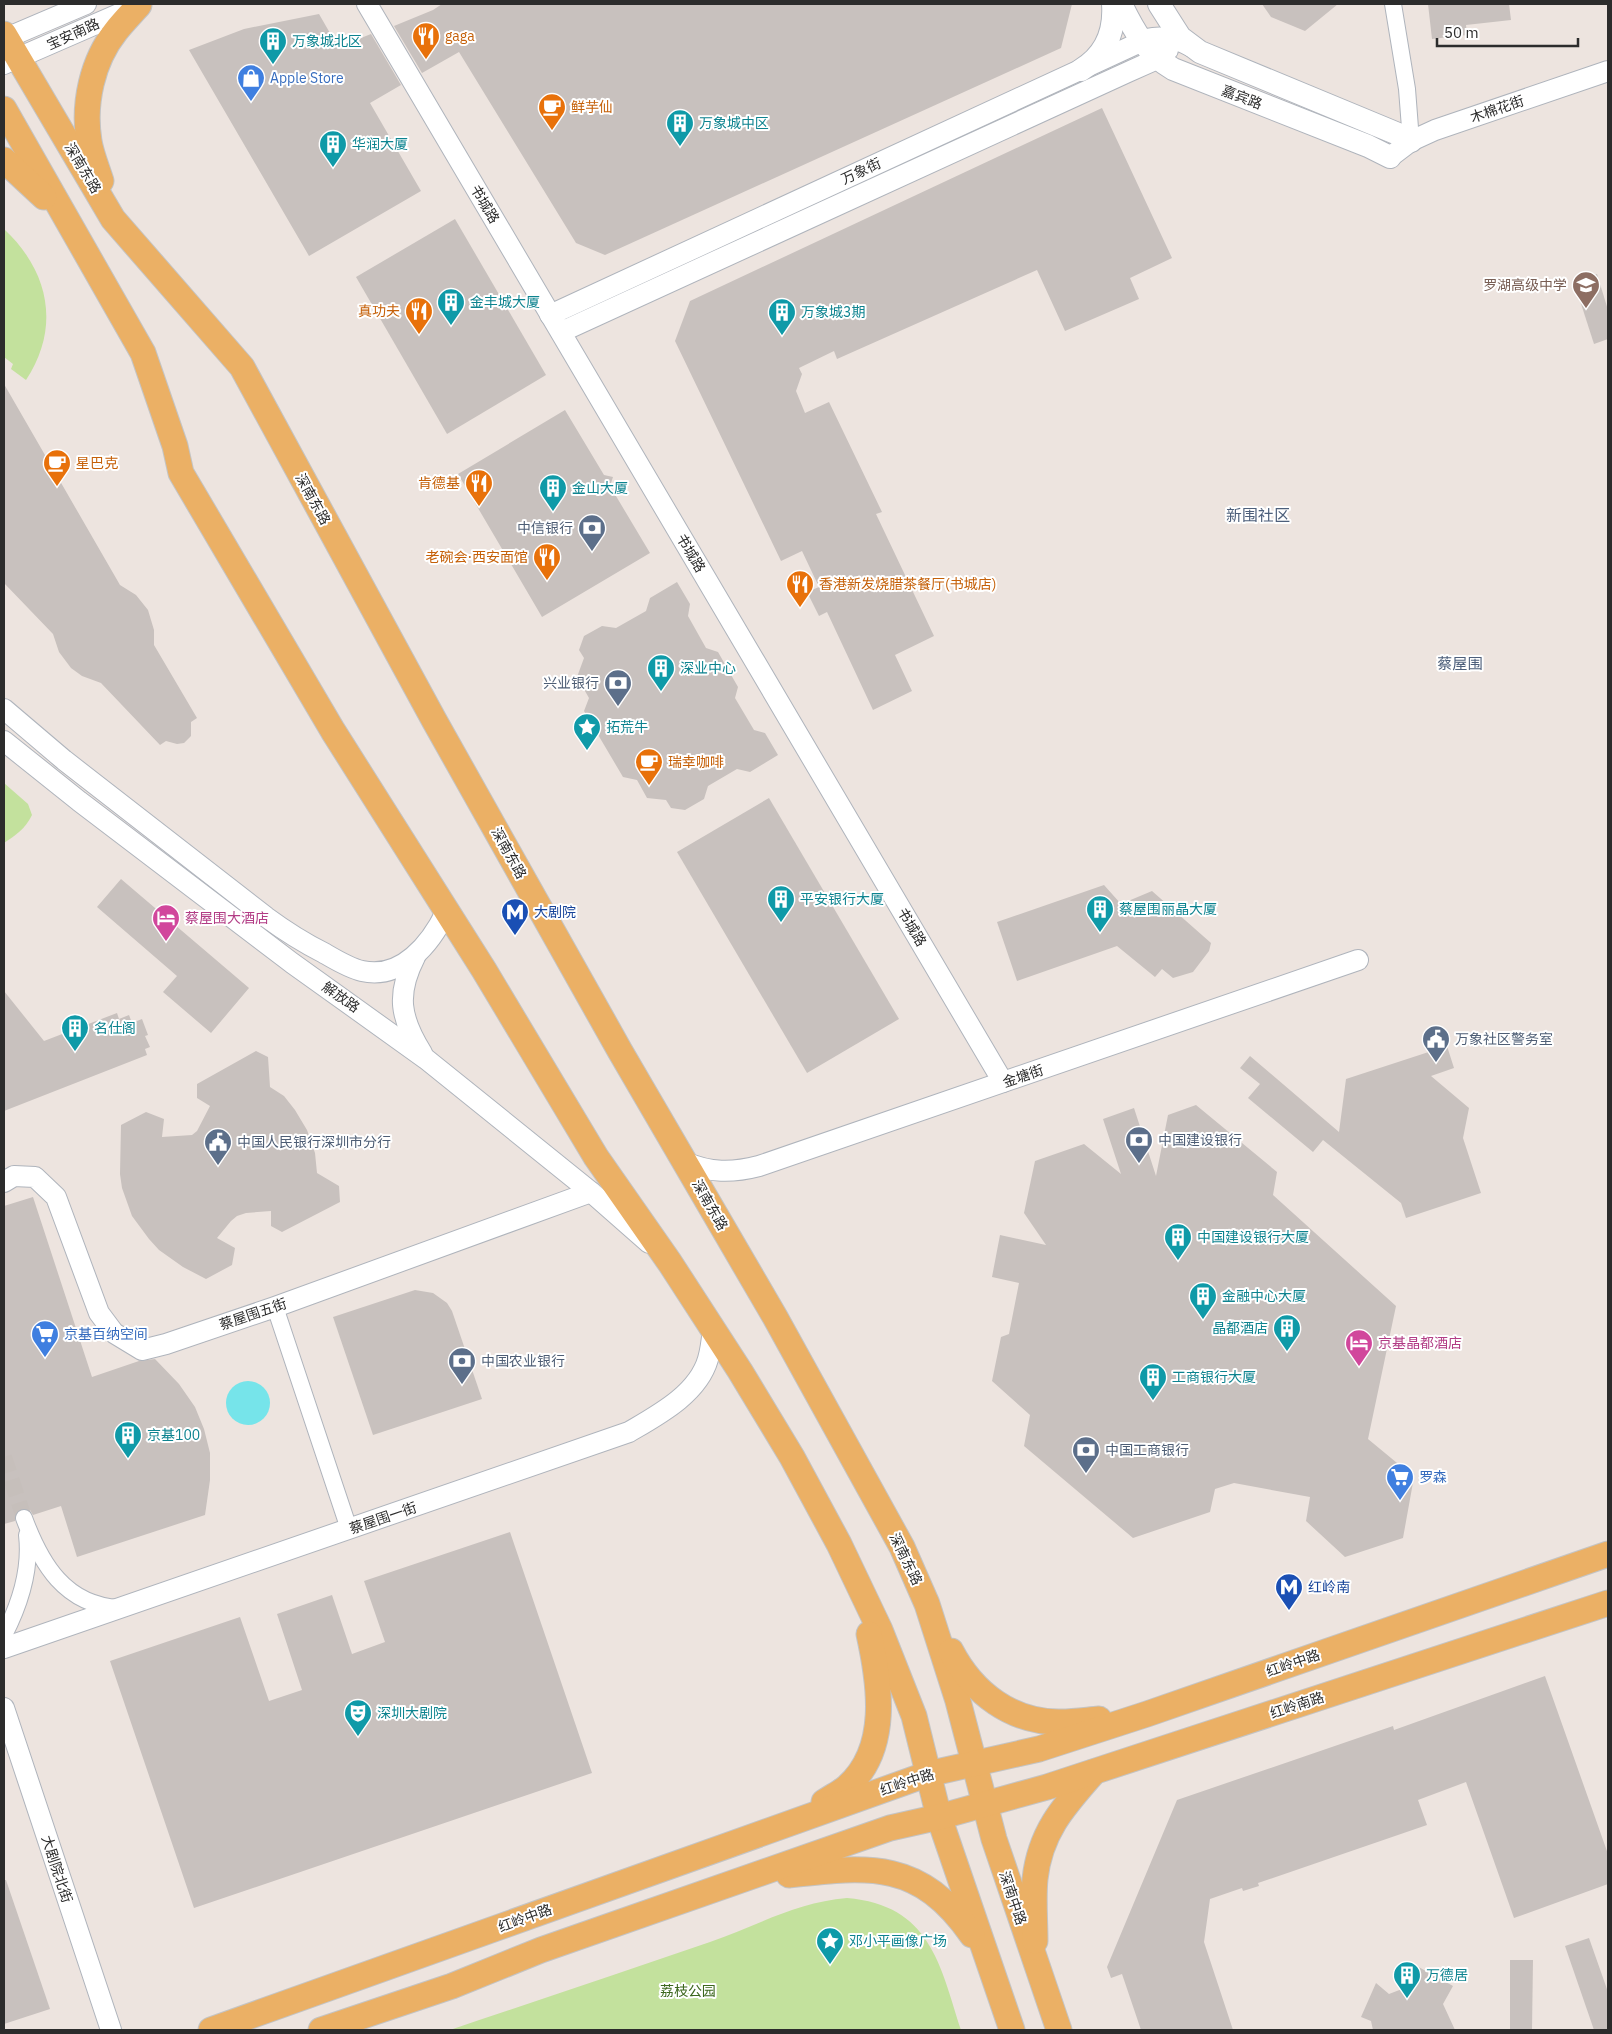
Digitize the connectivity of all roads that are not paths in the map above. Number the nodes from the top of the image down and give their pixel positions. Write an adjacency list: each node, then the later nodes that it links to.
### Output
1 (86, 4): 12 (street, 宝安南路)
2 (140, 4): 12 (street, 宝安南路); 21 (main road)
3 (366, 4): 9 (street, 书城路)
4 (372, 4): 9 (street, 书城路)
5 (1113, 4): 14 (main road)
6 (1121, 4): 11 (main road, 嘉宾路)
7 (1159, 4): 10 (main road)
8 (1393, 4): 17 (street)
9 (379, 23): 22 (street, 书城路)
10 (1181, 40): 11 (street, 万象街); 13 (street, 万象街); 17 (main road, 嘉宾路)
11 (1141, 42): 13 (main road, 嘉宾路); 14 (street, 万象街)
12 (7, 47): 21 (main road, 深南东路)
13 (1157, 59): 18 (main road, 嘉宾路); 23 (street, 万象街)
14 (1081, 70): 22 (street, 万象街)
15 (1608, 71): 17 (street, 木棉花街)
16 (4, 109): 20 (main road)
17 (1411, 142): 18 (street, 木棉花街)
18 (1390, 157)
19 (4, 160): 20 (main road)
20 (62, 214): 26 (main road)
21 (113, 219): 31 (main road, 深南东路)
22 (550, 315): 23 (street, 书城路)
23 (561, 332): 30 (street, 书城路)
24 (4, 709): 27 (street, 解放路)
25 (4, 741): 29 (street, 解放路)
26 (446, 912): 27 (street, 解放路); 34 (main road)
27 (415, 957): 29 (street)
28 (1358, 960): 30 (street, 金塘街)
29 (426, 1059): 33 (street, 解放路)
30 (1003, 1082): 31 (street, 金塘街)
31 (685, 1162): 40 (main road, 深南东路)
32 (4, 1182): 35 (street, 蔡屋围五街)
33 (591, 1192): 34 (street, 解放路); 35 (street, 蔡屋围五街)
34 (670, 1263): 36 (main road)
35 (275, 1307): 37 (street)
36 (713, 1328): 37 (street, 蔡屋围一街); 39 (main road)
37 (349, 1530): 41 (street, 蔡屋围一街)
38 (1608, 1554): 46 (main road, 红岭中路)
39 (859, 1587): 49 (main road); 52 (main road)
40 (927, 1604): 46 (main road); 47 (main road, 深南东路)
41 (120, 1608): 43 (street); 44 (street, 蔡屋围一街)
42 (1602, 1608): 48 (main road, 红岭南路)
43 (4, 1635)
44 (4, 1648)
45 (4, 1708): 56 (street, 大剧院北街)
46 (1146, 1714): 47 (main road, 红岭中路)
47 (974, 1763): 49 (main road, 红岭中路); 50 (main road, 深南中路)
48 (1094, 1771): 50 (main road, 红岭南路); 55 (main road)
49 (928, 1774): 51 (main road); 52 (main road, 红岭中路)
50 (984, 1805): 51 (main road); 55 (main road, 深南中路)
51 (939, 1817): 53 (main road); 54 (main road)
52 (726, 1845): 57 (main road, 红岭中路)
53 (746, 1879): 54 (main road); 58 (main road)
54 (985, 1955): 59 (main road)
55 (1035, 1961): 60 (main road, 深南中路)
56 (111, 2030)
57 (211, 2030)
58 (321, 2030)
59 (1012, 2030)
60 (1059, 2030)

